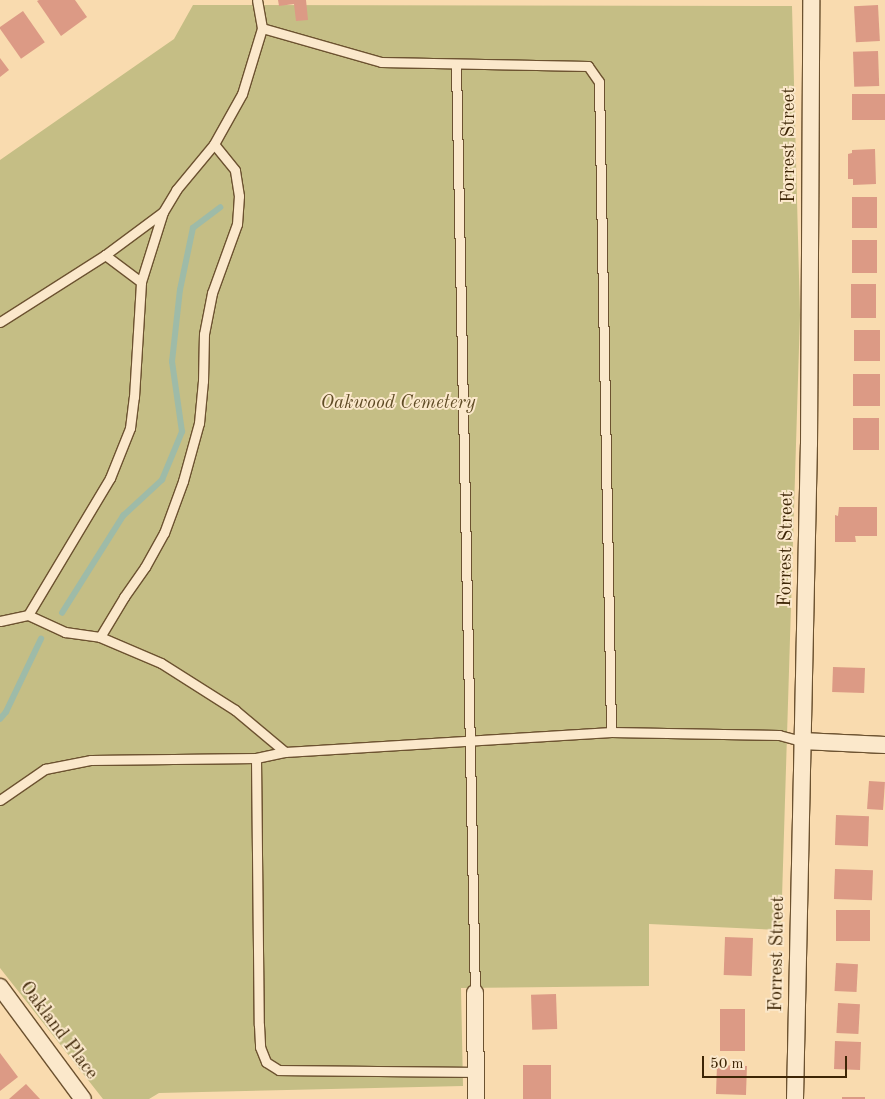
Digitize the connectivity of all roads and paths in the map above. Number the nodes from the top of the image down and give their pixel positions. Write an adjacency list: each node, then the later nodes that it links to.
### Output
1 (257, 0): 3 (lane)
2 (811, 0): 15 (street, Forrest Street)
3 (262, 28): 4 (lane); 5 (lane)
4 (456, 65): 13 (lane); 14 (lane)
5 (214, 144): 6 (lane); 12 (lane)
6 (163, 212): 7 (lane); 8 (lane)
7 (106, 255): 8 (lane); 9 (lane)
8 (141, 282): 10 (lane)
9 (0, 322)
10 (28, 615): 11 (lane); 12 (lane)
11 (0, 621)
12 (100, 636): 17 (lane)
13 (610, 732): 14 (lane); 15 (lane)
14 (471, 739): 17 (lane); 21 (lane)
15 (802, 741): 16 (street); 25 (street, Forrest Street)
16 (885, 745)
17 (285, 752): 18 (lane)
18 (256, 758): 19 (lane); 22 (lane)
19 (0, 800)
20 (0, 987): 23 (street, Oakland Place)
21 (475, 993): 22 (street)
22 (476, 1072): 24 (street)
23 (83, 1099)
24 (476, 1099)
25 (795, 1099)

